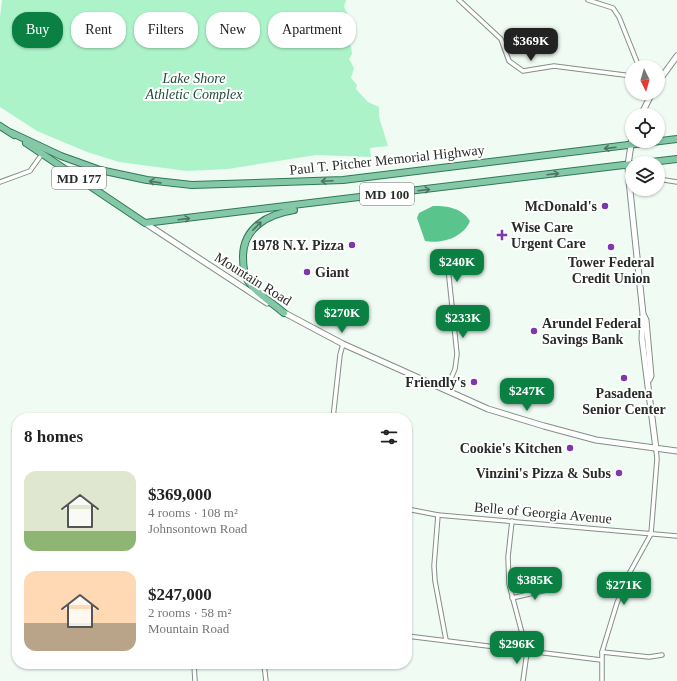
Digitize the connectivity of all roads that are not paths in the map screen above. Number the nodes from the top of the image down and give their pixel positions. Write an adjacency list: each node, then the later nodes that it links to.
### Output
1 (459, 0): 6 (street)
2 (588, 0): 4 (street)
3 (677, 56): 5 (main road)
4 (636, 60)
5 (665, 72)
6 (625, 75)
7 (0, 126): 8 (main road, Mountain Road / MD 177)
8 (12, 133): 11 (main road, Paul T. Pitcher Memorial Highway / MD 100, one-way to 8); 12 (main road, Mountain Road / MD 177)
9 (677, 139): 10 (main road, Paul T. Pitcher Memorial Highway / MD 100)
10 (665, 141)
11 (625, 146)
12 (42, 154): 17 (street); 21 (main road, Mountain Road / MD 177)
13 (677, 159): 14 (main road)
14 (665, 160)
15 (625, 165): 20 (main road, MD 100, one-way to 15)
16 (665, 180): 18 (street)
17 (0, 182)
18 (677, 182)
19 (632, 196): 27 (main road)
20 (346, 200): 21 (main road, MD 100, one-way to 20); 23 (main road, one-way to 20)
21 (145, 223): 23 (main road, Mountain Road / MD 177)
22 (442, 261): 25 (street)
23 (284, 313): 24 (main road, Mountain Road / MD 177)
24 (343, 344): 25 (main road, Mountain Road / MD 177); 26 (street)
25 (446, 390): 27 (main road, Mountain Road / MD 177)
26 (334, 413)
27 (656, 448): 28 (main road, Mountain Road / MD 177); 32 (street)
28 (677, 451)
29 (412, 509): 30 (street, Belle of Georgia Avenue)
30 (438, 515): 31 (street, Belle of Georgia Avenue); 37 (street)
31 (512, 521): 32 (street, Belle of Georgia Avenue); 35 (street)
32 (651, 534): 33 (street, Belle of Georgia Avenue); 39 (street)
33 (677, 536)
34 (555, 588): 35 (street)
35 (512, 598): 38 (street)
36 (412, 637): 37 (street)
37 (446, 640): 38 (street)
38 (527, 652): 41 (street); 46 (street)
39 (602, 652): 40 (street); 41 (street)
40 (662, 655)
41 (601, 660): 47 (street)
42 (194, 669): 44 (street)
43 (265, 669): 45 (street)
44 (195, 681)
45 (266, 681)
46 (523, 681)
47 (602, 681)

